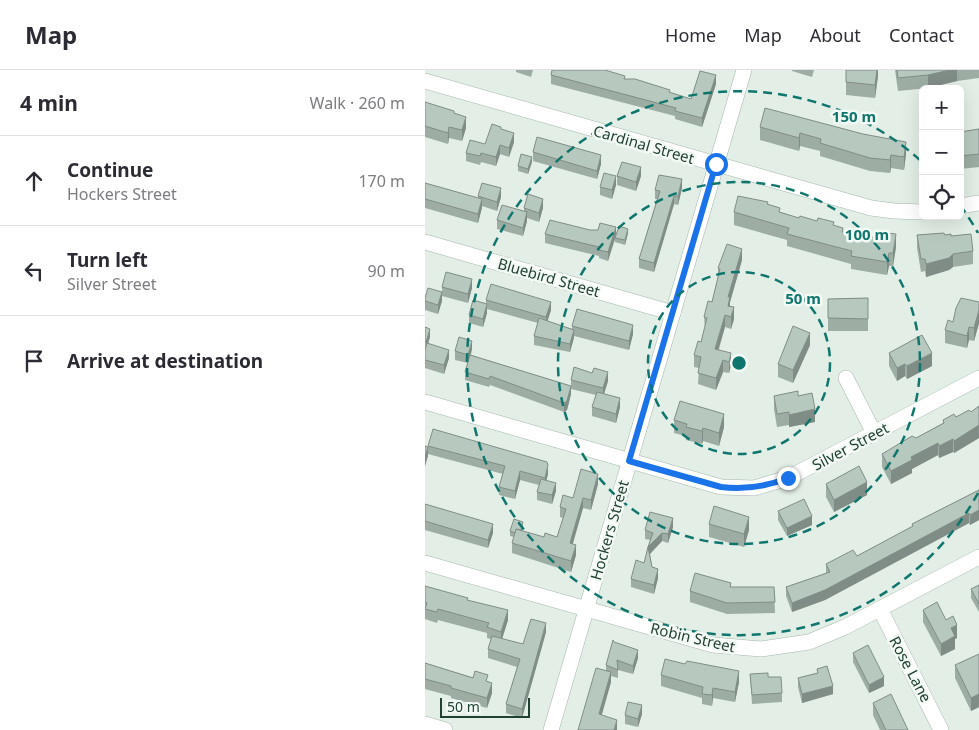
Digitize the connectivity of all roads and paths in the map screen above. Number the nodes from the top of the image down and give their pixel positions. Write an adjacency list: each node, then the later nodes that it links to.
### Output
1 (743, 70): 3 (street, Hockers Street)
2 (425, 81): 3 (street, Cardinal Street)
3 (716, 164): 6 (street, Cardinal Street); 8 (street, Hockers Street)
4 (979, 203): 5 (street)
5 (964, 205)
6 (919, 212)
7 (425, 242): 8 (street, Bluebird Street)
8 (673, 313): 13 (street, Hockers Street)
9 (846, 378): 12 (street)
10 (979, 378): 12 (street, Silver Street)
11 (425, 402): 13 (street, Silver Street)
12 (875, 433): 13 (street, Silver Street)
13 (629, 461): 17 (street, Hockers Street)
14 (979, 557): 16 (street, Robin Street)
15 (425, 564): 17 (street, Robin Street)
16 (880, 609): 17 (street, Robin Street); 21 (street, Rose Lane)
17 (586, 610): 20 (street, Hockers Street)
18 (425, 724): 19 (street)
19 (445, 730)
20 (551, 730)
21 (941, 730)

